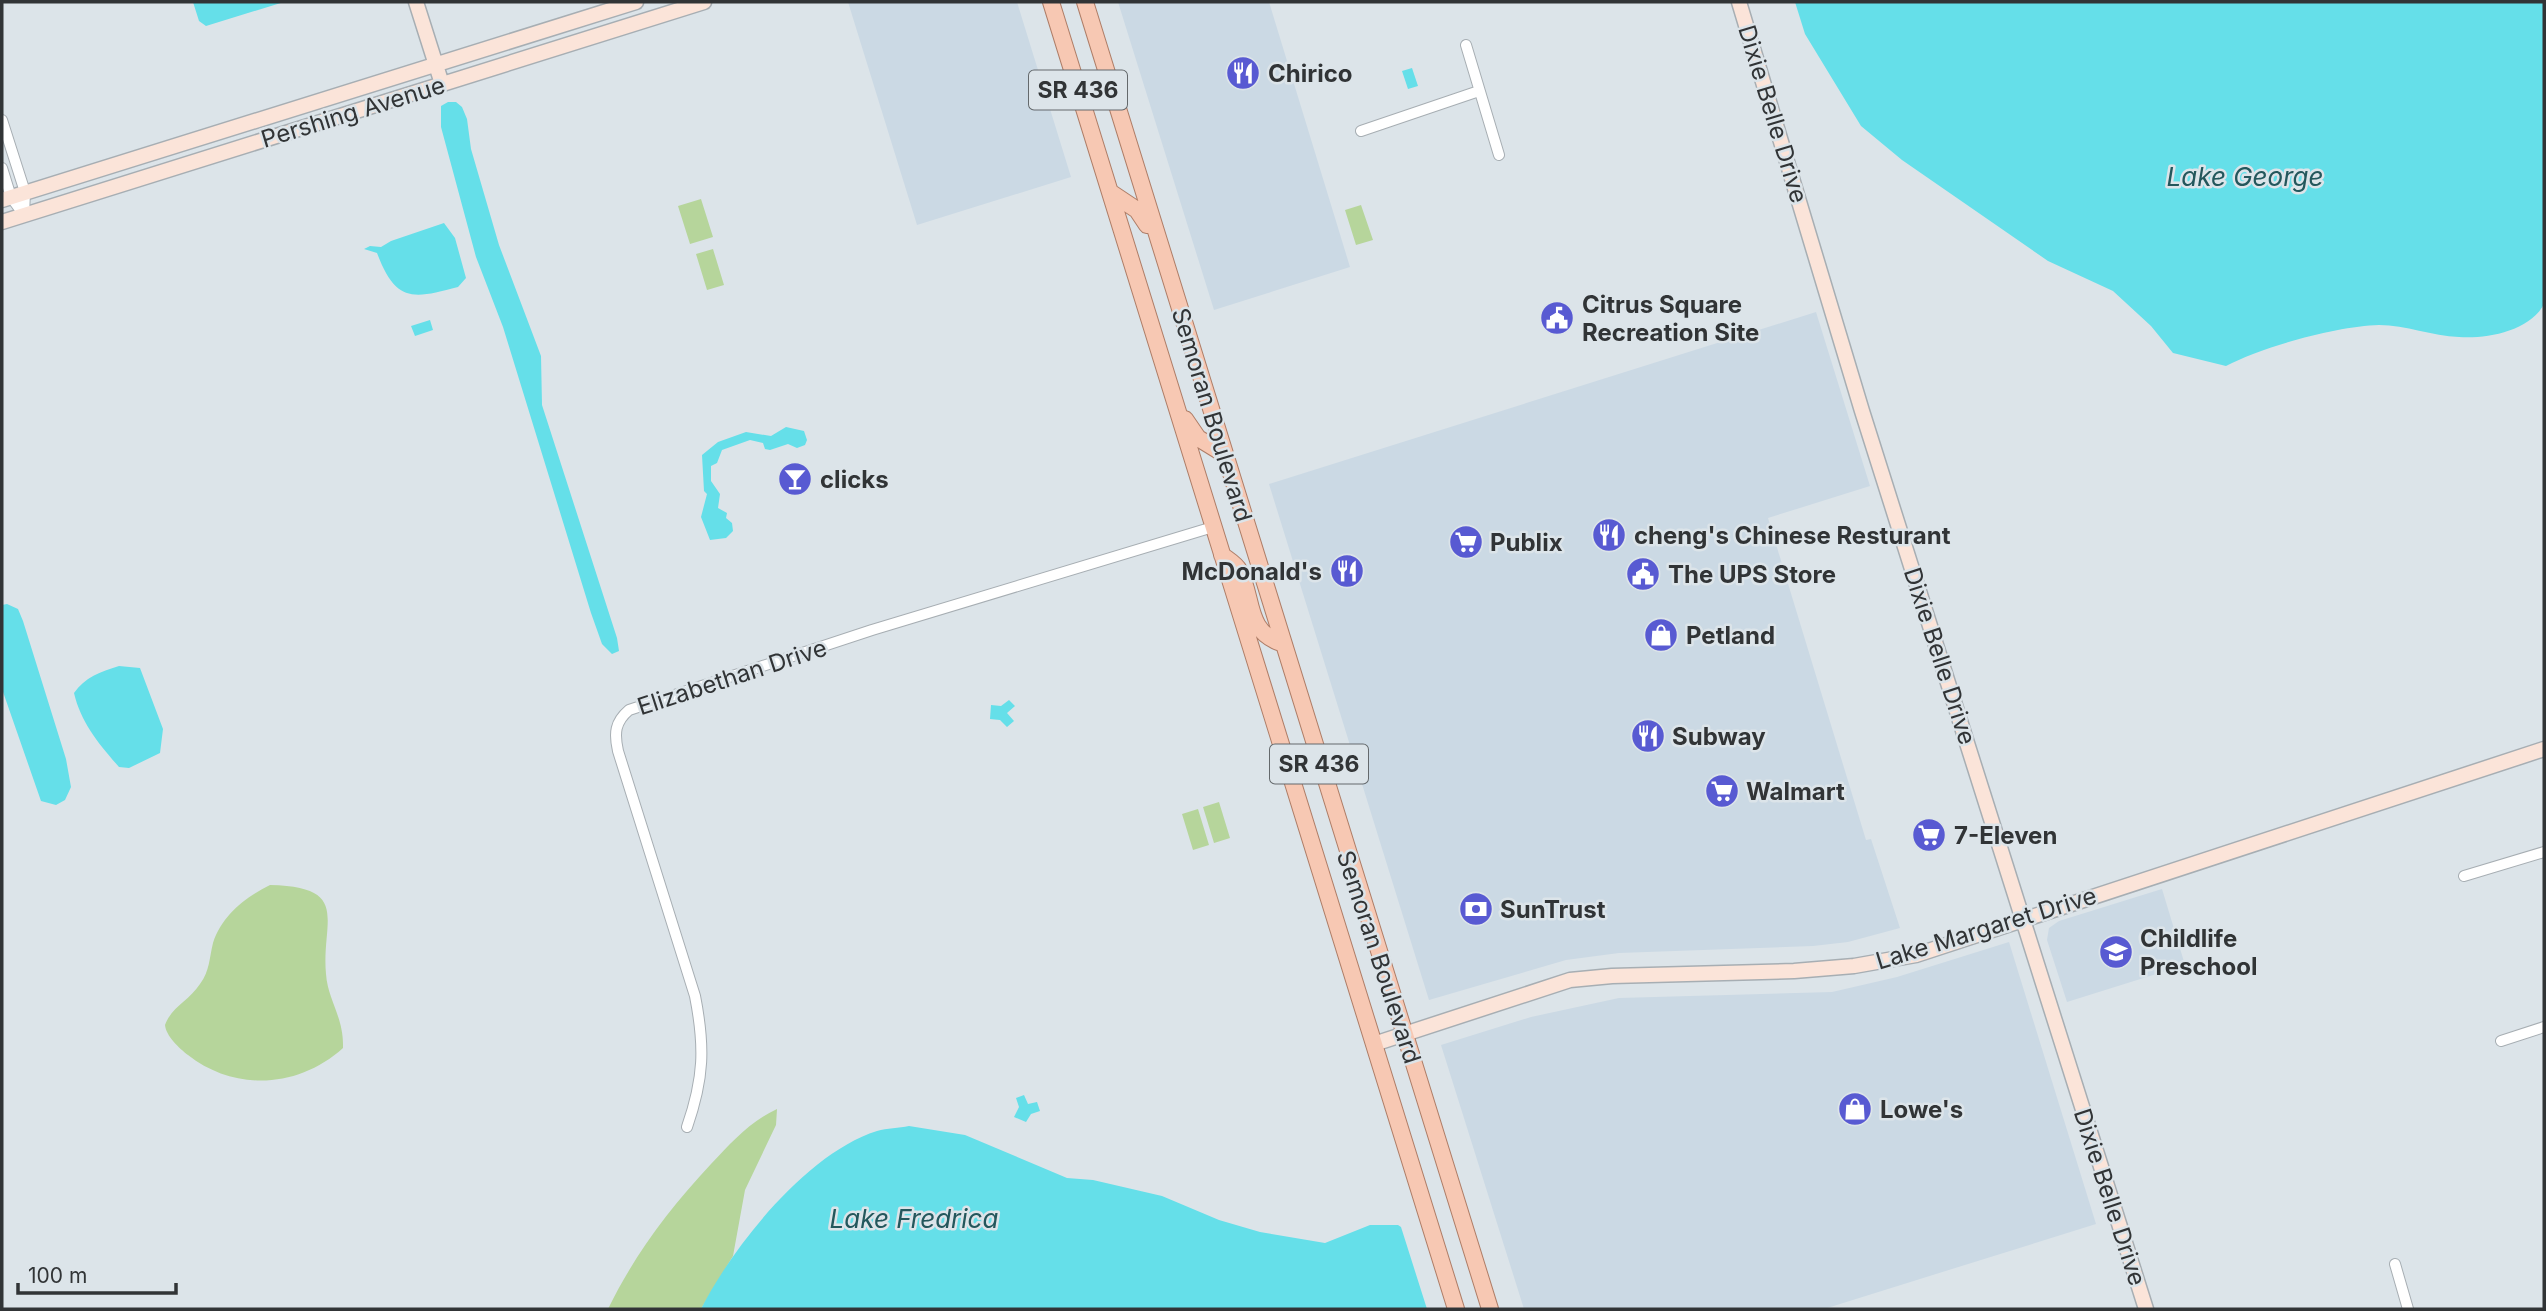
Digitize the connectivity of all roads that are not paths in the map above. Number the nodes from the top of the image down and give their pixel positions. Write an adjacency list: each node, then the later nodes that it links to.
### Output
1 (416, 2): 9 (street)
2 (636, 2): 8 (street, Pershing Avenue)
3 (704, 2): 10 (street, Pershing Avenue)
4 (1051, 2): 17 (main road, Semoran Boulevard / SR 436)
5 (1084, 2): 21 (main road, Semoran Boulevard / SR 436)
6 (1739, 2): 30 (street, Dixie Belle Drive)
7 (1466, 45): 12 (street)
8 (461, 56): 9 (street, Pershing Avenue); 10 (street)
9 (436, 64): 11 (street); 18 (street, Pershing Avenue)
10 (466, 76): 11 (street, Pershing Avenue)
11 (442, 83): 19 (street, Pershing Avenue)
12 (1479, 91): 14 (street); 15 (street)
13 (2, 120): 18 (street)
14 (1361, 131)
15 (1500, 155)
16 (2, 169): 18 (street)
17 (1110, 192): 21 (main road); 22 (main road, Semoran Boulevard / SR 436)
18 (13, 196): 19 (street)
19 (24, 215): 20 (street, Pershing Avenue)
20 (2, 222)
21 (1158, 241): 23 (main road, Semoran Boulevard / SR 436)
22 (1175, 405): 23 (main road); 24 (main road, Semoran Boulevard / SR 436)
23 (1224, 454): 26 (main road, Semoran Boulevard / SR 436)
24 (1213, 527): 25 (main road, Semoran Boulevard / SR 436); 35 (street, Elizabethan Drive)
25 (1222, 555): 26 (main road); 34 (main road, Semoran Boulevard / SR 436)
26 (1282, 643): 32 (main road, Semoran Boulevard / SR 436)
27 (2544, 749): 30 (street, Lake Margaret Drive)
28 (2544, 852): 29 (street)
29 (2465, 876)
30 (2023, 919): 32 (street, Lake Margaret Drive); 39 (street, Dixie Belle Drive)
31 (2544, 1027): 33 (street)
32 (1404, 1033): 34 (street, Lake Margaret Drive); 38 (main road, Semoran Boulevard / SR 436)
33 (2501, 1041)
34 (1374, 1044): 37 (main road, Semoran Boulevard / SR 436)
35 (687, 1127)
36 (2395, 1264): 40 (street)
37 (1456, 1309)
38 (1490, 1309)
39 (2146, 1309)
40 (2408, 1309)

